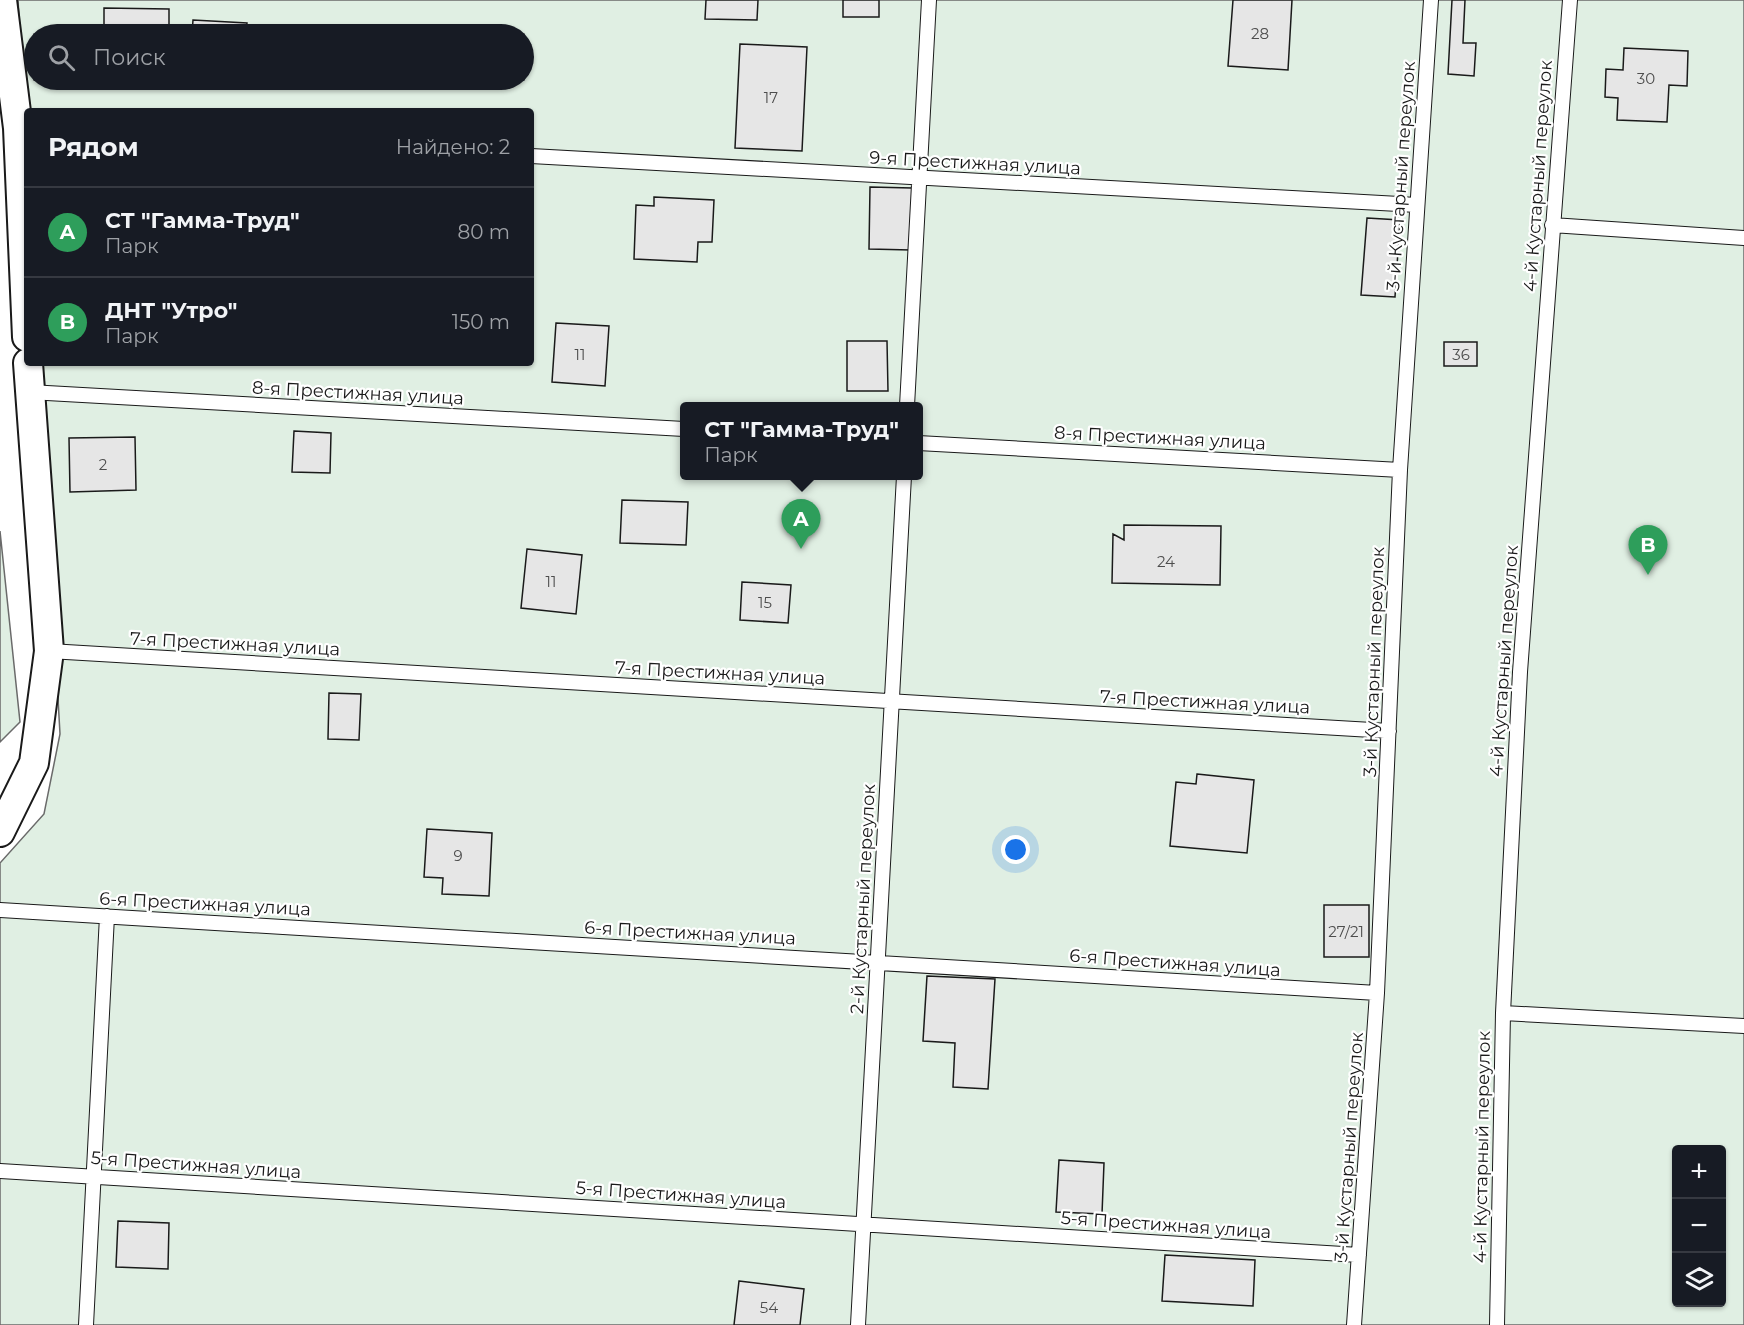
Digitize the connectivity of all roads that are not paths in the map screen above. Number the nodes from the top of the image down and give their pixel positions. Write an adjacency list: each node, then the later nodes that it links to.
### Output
1 (2, 0): 5 (street)
2 (929, 0): 7 (lane)
3 (1431, 0): 8 (lane, 3-й Кустарный переулок)
4 (1570, 0): 10 (lane, 4-й Кустарный переулок)
5 (22, 128): 9 (street)
6 (534, 156): 7 (lane, 9-я Престижная улица)
7 (919, 178): 8 (lane, 9-я Престижная улица); 14 (lane)
8 (1417, 205): 17 (lane, 3-й Кустарный переулок)
9 (24, 212)
10 (1552, 225): 11 (lane); 27 (lane, 4-й Кустарный переулок)
11 (1744, 238)
12 (28, 366): 13 (street)
13 (29, 392): 15 (lane, 8-я Престижная улица); 19 (street)
14 (907, 402)
15 (680, 429)
16 (923, 443): 17 (lane, 8-я Престижная улица)
17 (1400, 470): 21 (lane, 3-й Кустарный переулок)
18 (903, 480): 20 (lane, 2-й Кустарный переулок)
19 (49, 651): 20 (lane, 7-я Престижная улица); 22 (street)
20 (892, 701): 21 (lane, 7-я Престижная улица); 25 (lane, 2-й Кустарный переулок)
21 (1389, 731): 26 (lane, 3-й Кустарный переулок)
22 (0, 832)
23 (0, 910): 24 (lane, 6-я Престижная улица)
24 (107, 916): 25 (lane, 6-я Престижная улица); 30 (lane)
25 (878, 963): 26 (lane, 6-я Престижная улица); 31 (lane, 2-й Кустарный переулок)
26 (1377, 993): 32 (lane, 3-й Кустарный переулок)
27 (1503, 1012): 28 (lane); 36 (lane, 4-й Кустарный переулок)
28 (1744, 1026)
29 (0, 1171): 30 (lane, 5-я Престижная улица)
30 (94, 1177): 31 (lane, 5-я Престижная улица); 33 (lane)
31 (863, 1225): 32 (lane, 5-я Престижная улица); 34 (lane, 2-й Кустарный переулок)
32 (1359, 1255): 35 (lane, 3-й Кустарный переулок)
33 (86, 1325)
34 (858, 1325)
35 (1354, 1325)
36 (1497, 1325)

